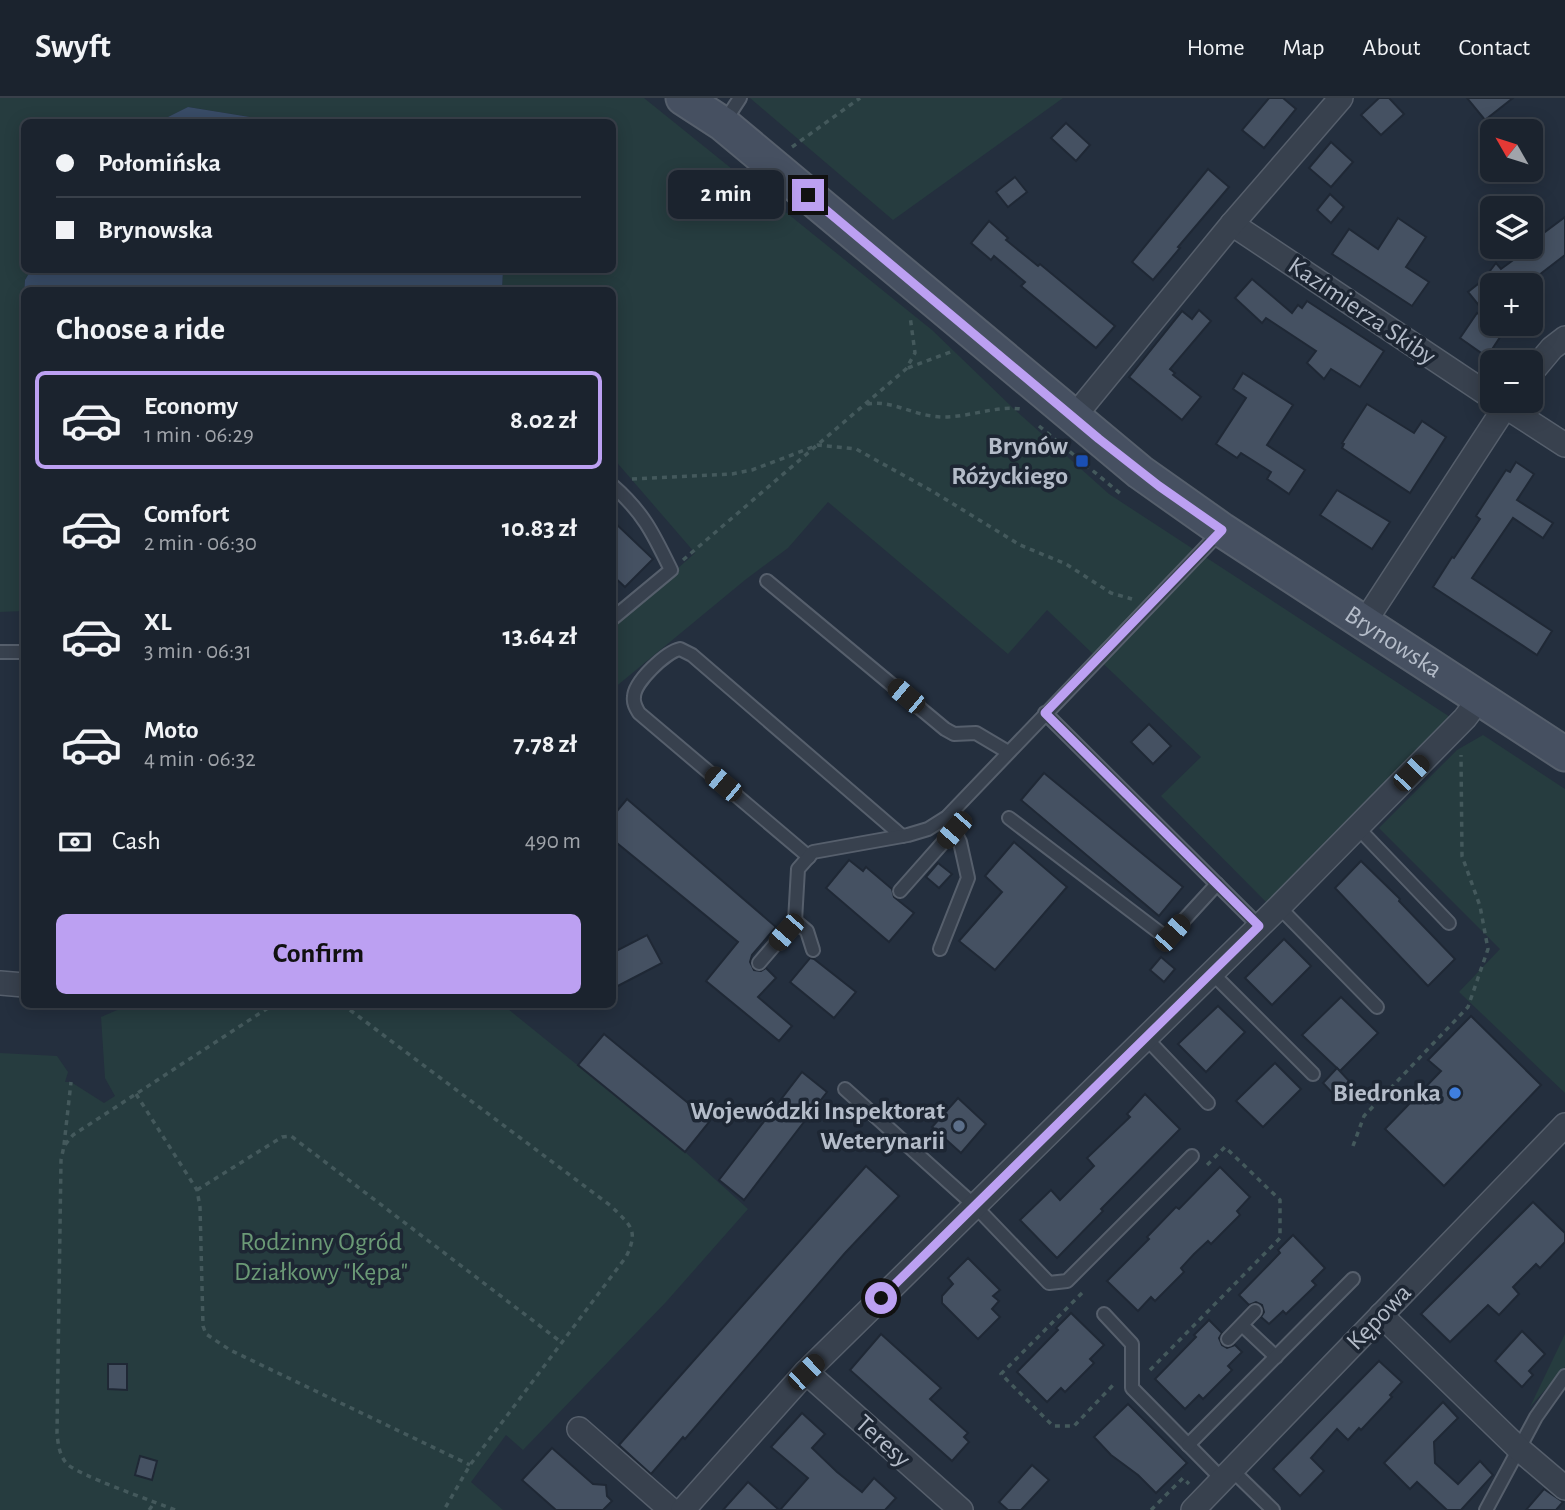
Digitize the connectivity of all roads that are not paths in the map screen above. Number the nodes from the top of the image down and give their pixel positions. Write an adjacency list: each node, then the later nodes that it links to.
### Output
1 (683, 98): 3 (main road, Brynowska)
2 (1341, 98): 4 (street)
3 (721, 110): 10 (main road, Brynowska)
4 (1232, 223): 7 (street, Kazimierza Skiby); 10 (street)
5 (1565, 338): 6 (street)
6 (1543, 359)
7 (1480, 387)
8 (1494, 413): 16 (street)
9 (1519, 413): 11 (street, Kazimierza Skiby)
10 (1073, 418): 13 (main road, Brynowska)
11 (1565, 444)
12 (616, 489): 15 (lane)
13 (1222, 530): 16 (main road, Brynowska); 20 (lane)
14 (768, 581): 21 (lane)
15 (616, 610)
16 (1364, 623): 19 (main road, Brynowska)
17 (0, 652): 18 (lane)
18 (21, 652)
19 (1480, 698): 22 (main road, Brynowska); 25 (street)
20 (1045, 713): 21 (lane); 29 (lane)
21 (1008, 752): 23 (lane)
22 (1565, 754)
23 (947, 817): 26 (lane); 27 (lane)
24 (1009, 818): 29 (lane)
25 (1358, 828): 31 (street); 33 (lane)
26 (954, 830): 30 (lane); 35 (lane)
27 (902, 836): 28 (lane); 28 (lane)
28 (809, 857): 32 (lane)
29 (1217, 884): 34 (lane)
30 (900, 891)
31 (1279, 907): 34 (street); 41 (lane)
32 (795, 921): 36 (lane); 37 (lane)
33 (1449, 923)
34 (1259, 926): 38 (street)
35 (940, 949)
36 (813, 950)
37 (759, 963)
38 (1212, 973): 42 (street); 43 (lane)
39 (0, 983): 40 (street)
40 (21, 985)
41 (1377, 1007)
42 (1146, 1038): 45 (lane); 48 (street)
43 (1313, 1074)
44 (845, 1089): 48 (lane)
45 (1208, 1103)
46 (1565, 1125): 52 (street, Kępowa)
47 (1192, 1156): 48 (lane)
48 (975, 1206): 56 (street)
49 (1353, 1279): 55 (lane)
50 (1255, 1311): 53 (lane)
51 (1104, 1314): 59 (lane)
52 (1381, 1315): 60 (street); 61 (street, Kępowa)
53 (1242, 1325): 54 (lane); 55 (lane)
54 (1228, 1339)
55 (1276, 1357): 59 (lane)
56 (806, 1372): 64 (street); 65 (street, Teresy)
57 (1565, 1376): 60 (lane)
58 (579, 1429): 63 (street)
59 (1188, 1445): 61 (lane)
60 (1519, 1449): 62 (street); 68 (lane)
61 (1228, 1475): 66 (street, Kępowa); 67 (lane)
62 (1565, 1488)
63 (671, 1510)
64 (683, 1510)
65 (961, 1510)
66 (1193, 1510)
67 (1273, 1510)
68 (1486, 1510)

